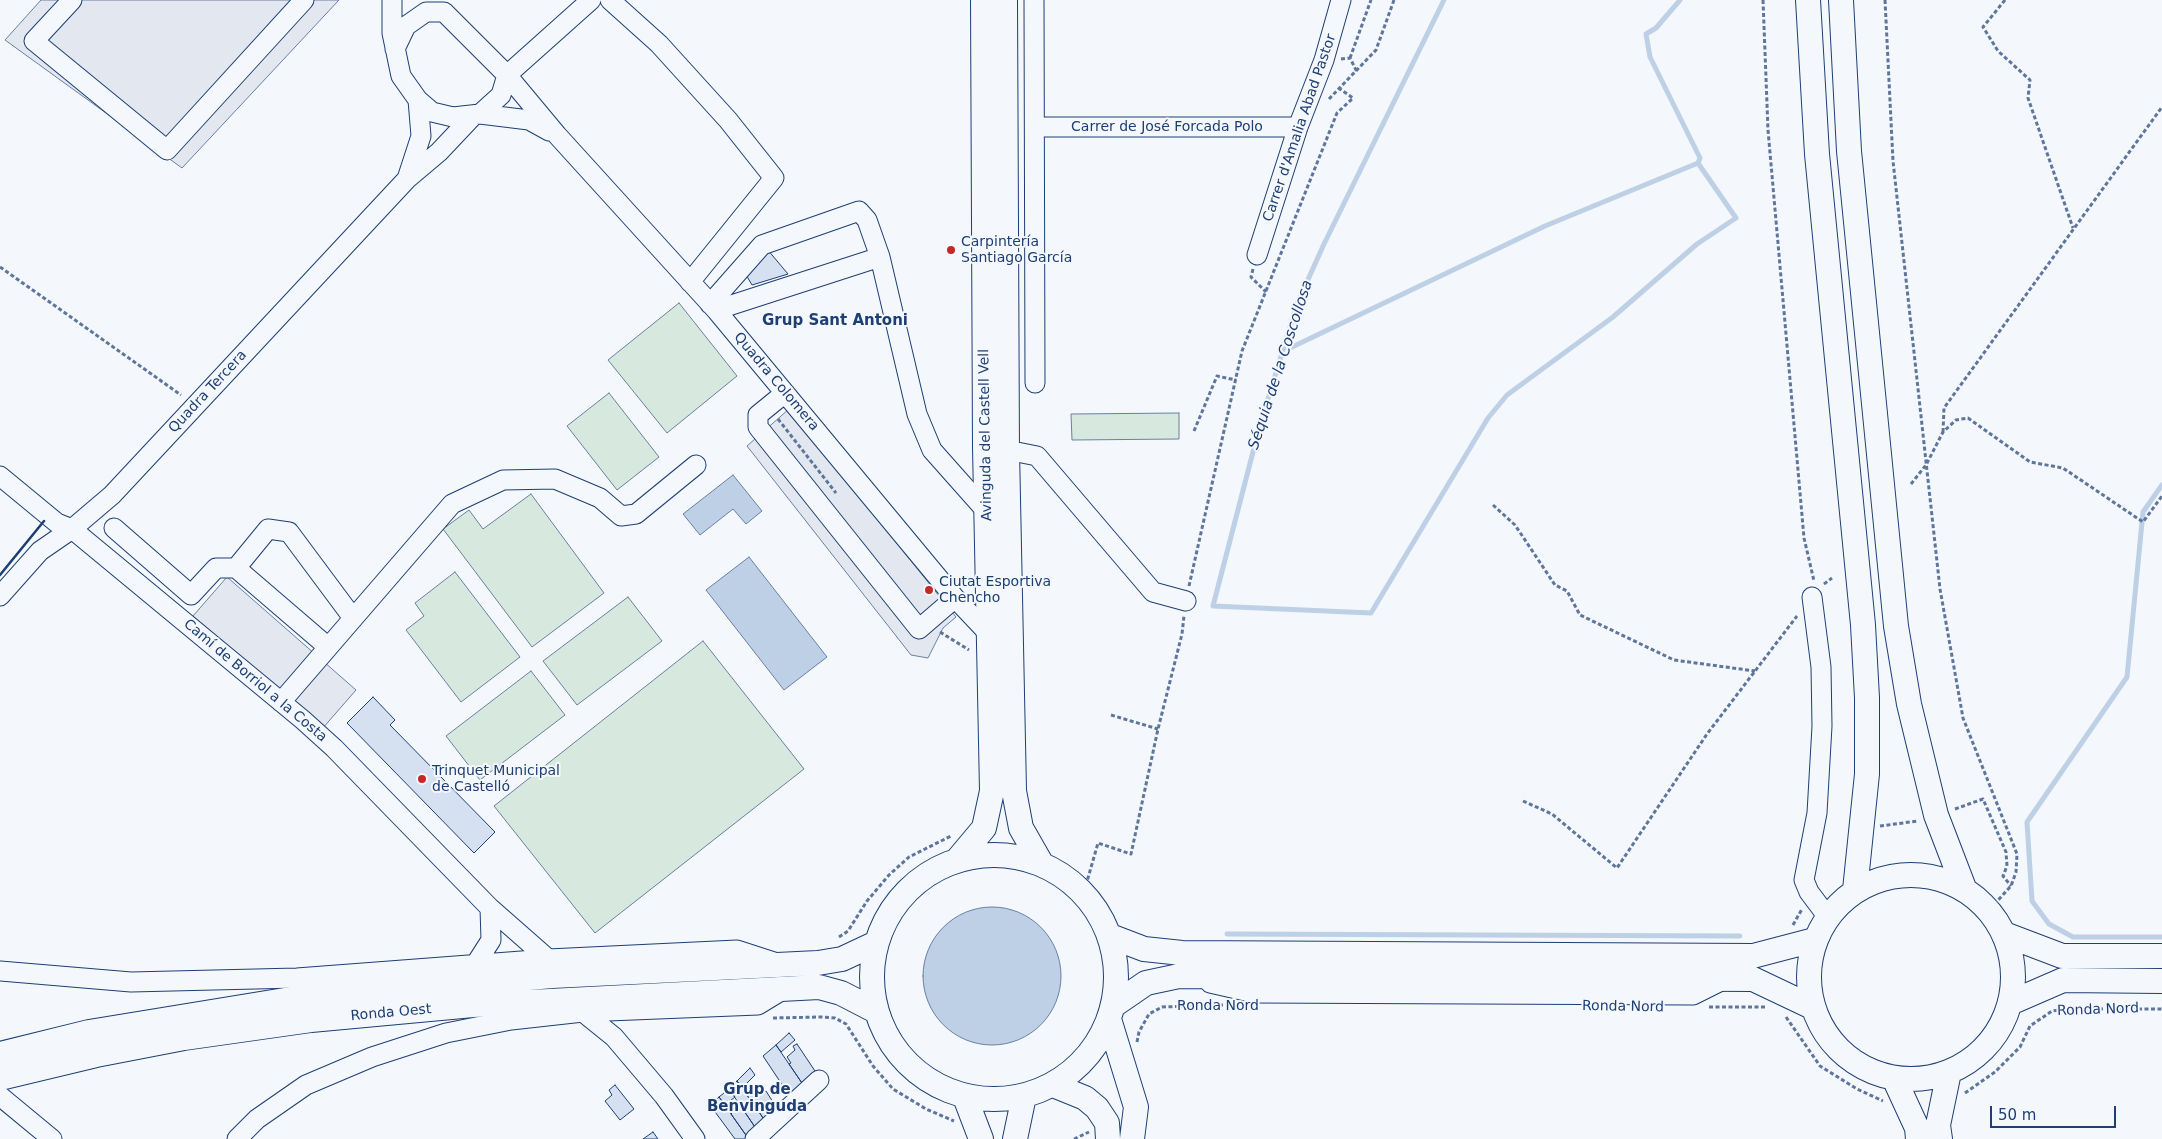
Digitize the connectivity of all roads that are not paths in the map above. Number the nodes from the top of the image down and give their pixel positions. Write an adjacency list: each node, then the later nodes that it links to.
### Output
1 (72, 0): 2 (street)
2 (304, 0)
3 (392, 0): 13 (street, Quadra Colomera)
4 (591, 0): 14 (street)
5 (610, 0): 23 (street)
6 (983, 0): 32 (main road, Avinguda del Castell Vell)
7 (1005, 0): 25 (main road, Avinguda del Castell Vell)
8 (1034, 0): 17 (street)
9 (1341, 0): 18 (street, Carrer d'Amalia Abad Pastor)
10 (1808, 0): 47 (main road)
11 (1841, 0): 46 (main road)
12 (438, 6): 13 (street, Quadra Colomera); 14 (street, Quadra Colomera)
13 (395, 50): 15 (street, Quadra Colomera)
14 (507, 75): 16 (street); 19 (street, Quadra Colomera)
15 (418, 100): 16 (street, Quadra Colomera); 20 (street, Quadra Tercera)
16 (477, 115): 19 (street, Quadra Colomera); 20 (street, Quadra Tercera)
17 (1035, 127): 18 (street, Carrer de José Forcada Polo); 26 (street)
18 (1298, 127): 21 (street, Carrer d'Amalia Abad Pastor)
19 (557, 135): 23 (street, Quadra Colomera)
20 (407, 178): 34 (street, Quadra Tercera)
21 (1257, 255)
22 (880, 257): 24 (street); 24 (street); 32 (street)
23 (690, 282): 24 (street, Quadra Colomera)
24 (713, 307): 28 (street, Quadra Colomera)
25 (1006, 324): 26 (street); 29 (main road, Avinguda del Castell Vell)
26 (1035, 324): 27 (street)
27 (1035, 383)
28 (785, 393): 38 (street, Quadra Colomera); 38 (street)
29 (1007, 450): 39 (street); 45 (main road, Avinguda del Castell Vell)
30 (696, 465): 40 (street)
31 (0, 476): 34 (street, Camí de Borriol a la Costa)
32 (987, 512): 41 (main road, Avinguda del Castell Vell)
33 (114, 528): 35 (street)
34 (72, 529): 37 (street, Quadra Tercera); 43 (street, Camí de Borriol a la Costa)
35 (236, 568): 40 (street); 42 (street)
36 (1815, 593): 49 (street)
37 (0, 596)
38 (955, 598): 41 (street, Quadra Colomera)
39 (1186, 601)
40 (353, 618): 42 (street)
41 (989, 634): 44 (main road, Avinguda del Castell Vell)
42 (328, 647): 43 (street)
43 (281, 702): 48 (street, Camí de Borriol a la Costa)
44 (958, 859): 45 (main road); 53 (main road)
45 (1041, 863): 51 (main road)
46 (1964, 888): 47 (main road); 50 (main road)
47 (1855, 890): 49 (main road)
48 (490, 908): 55 (street, Camí de Borriol a la Costa); 56 (street)
49 (1827, 916): 52 (main road)
50 (2004, 934): 54 (main road); 60 (main road)
51 (1110, 936): 52 (main road); 65 (main road)
52 (1814, 940): 61 (main road)
53 (874, 944): 58 (main road, Ronda Oest); 63 (main road)
54 (2162, 956)
55 (548, 959): 56 (street, Ronda Oest); 58 (street, Ronda Oest)
56 (475, 965): 57 (street, Ronda Oest)
57 (0, 971)
58 (786, 976): 62 (street, Ronda Oest); 63 (main road, Ronda Oest); 67 (main road, Ronda Oest); 69 (main road, Ronda Oest)
59 (2162, 981): 60 (main road, Ronda Nord)
60 (2010, 1003): 68 (main road)
61 (1812, 1007): 65 (main road, Ronda Nord); 70 (main road)
62 (620, 1010): 64 (street, Ronda Oest); 66 (street)
63 (874, 1010): 75 (main road)
64 (583, 1012): 66 (street); 78 (street, Ronda Oest)
65 (1111, 1012): 72 (main road); 83 (main road)
66 (614, 1037): 79 (street)
67 (0, 1054)
68 (1949, 1072): 70 (main road); 85 (main road)
69 (0, 1078)
70 (1894, 1078): 84 (main road)
71 (819, 1080): 80 (street)
72 (1053, 1085): 74 (main road); 76 (main road)
73 (0, 1096): 77 (street)
74 (1024, 1096): 75 (main road); 82 (main road)
75 (966, 1097): 81 (main road)
76 (1107, 1131)
77 (52, 1139)
78 (237, 1139)
79 (695, 1139)
80 (755, 1139)
81 (981, 1139)
82 (1015, 1139)
83 (1132, 1139)
84 (1918, 1139)
85 (1940, 1139)

